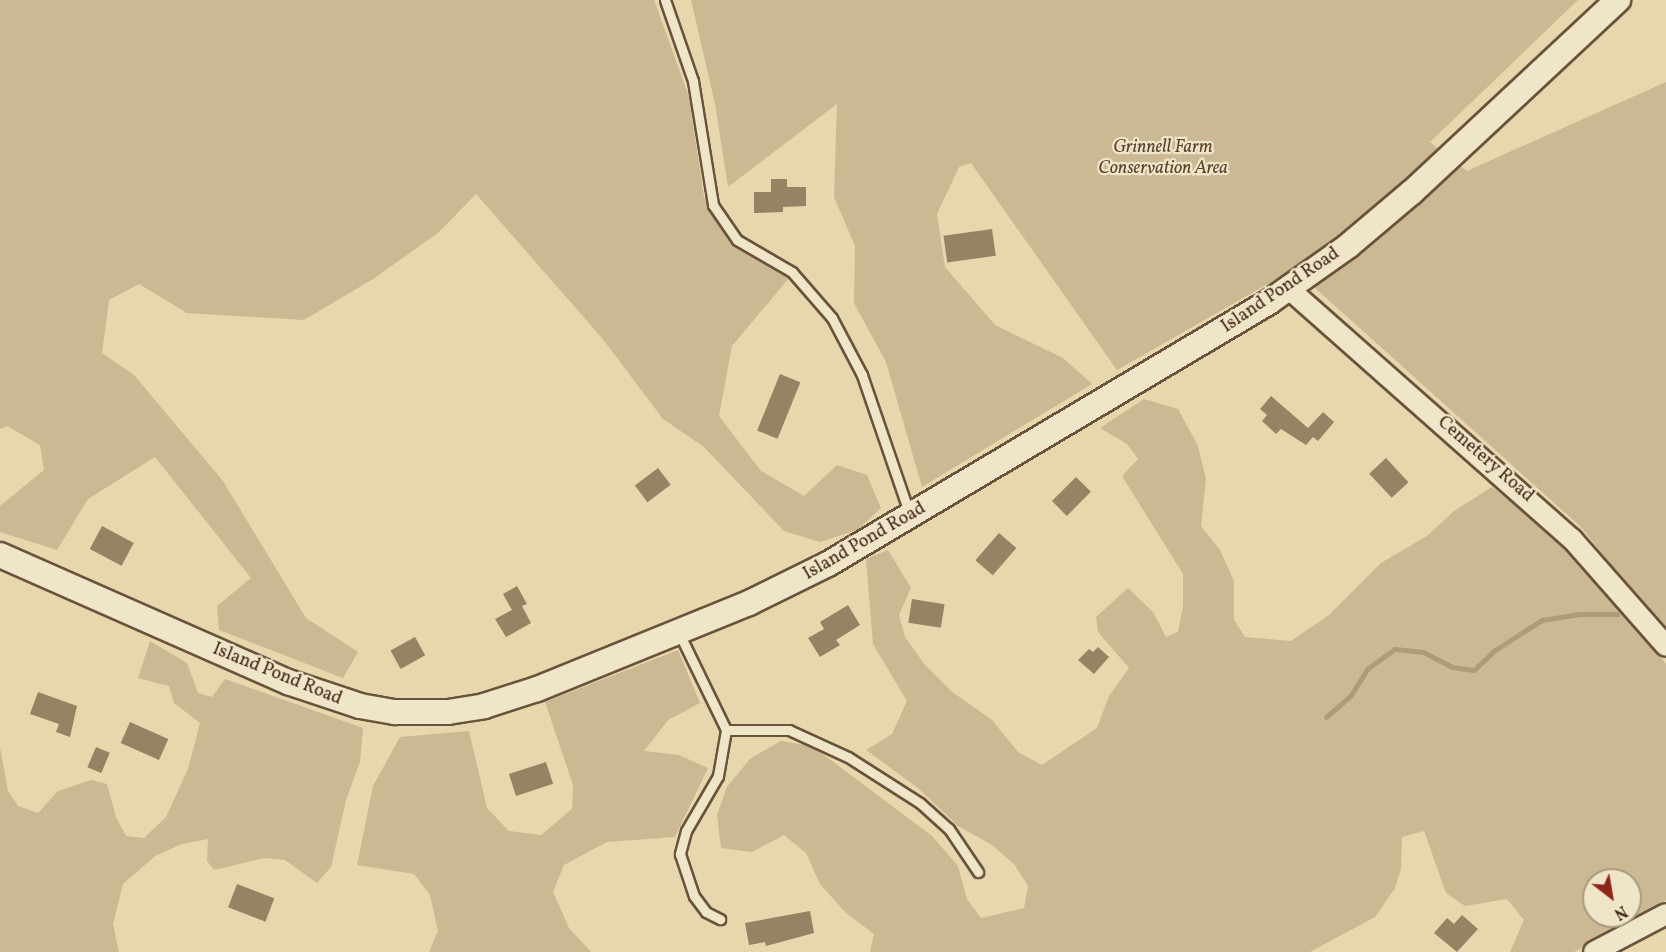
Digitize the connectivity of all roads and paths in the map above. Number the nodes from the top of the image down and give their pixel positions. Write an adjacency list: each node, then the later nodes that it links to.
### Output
1 (665, 0): 4 (lane)
2 (1618, 0): 3 (street, Island Pond Road)
3 (1289, 289): 4 (street, Island Pond Road); 7 (street, Cemetery Road)
4 (911, 516): 6 (street, Island Pond Road)
5 (0, 555): 6 (street, Island Pond Road)
6 (679, 633): 8 (lane)
7 (1666, 646)
8 (726, 730): 9 (lane); 11 (lane)
9 (978, 872)
10 (1666, 914): 12 (street)
11 (720, 919)
12 (1594, 952)

